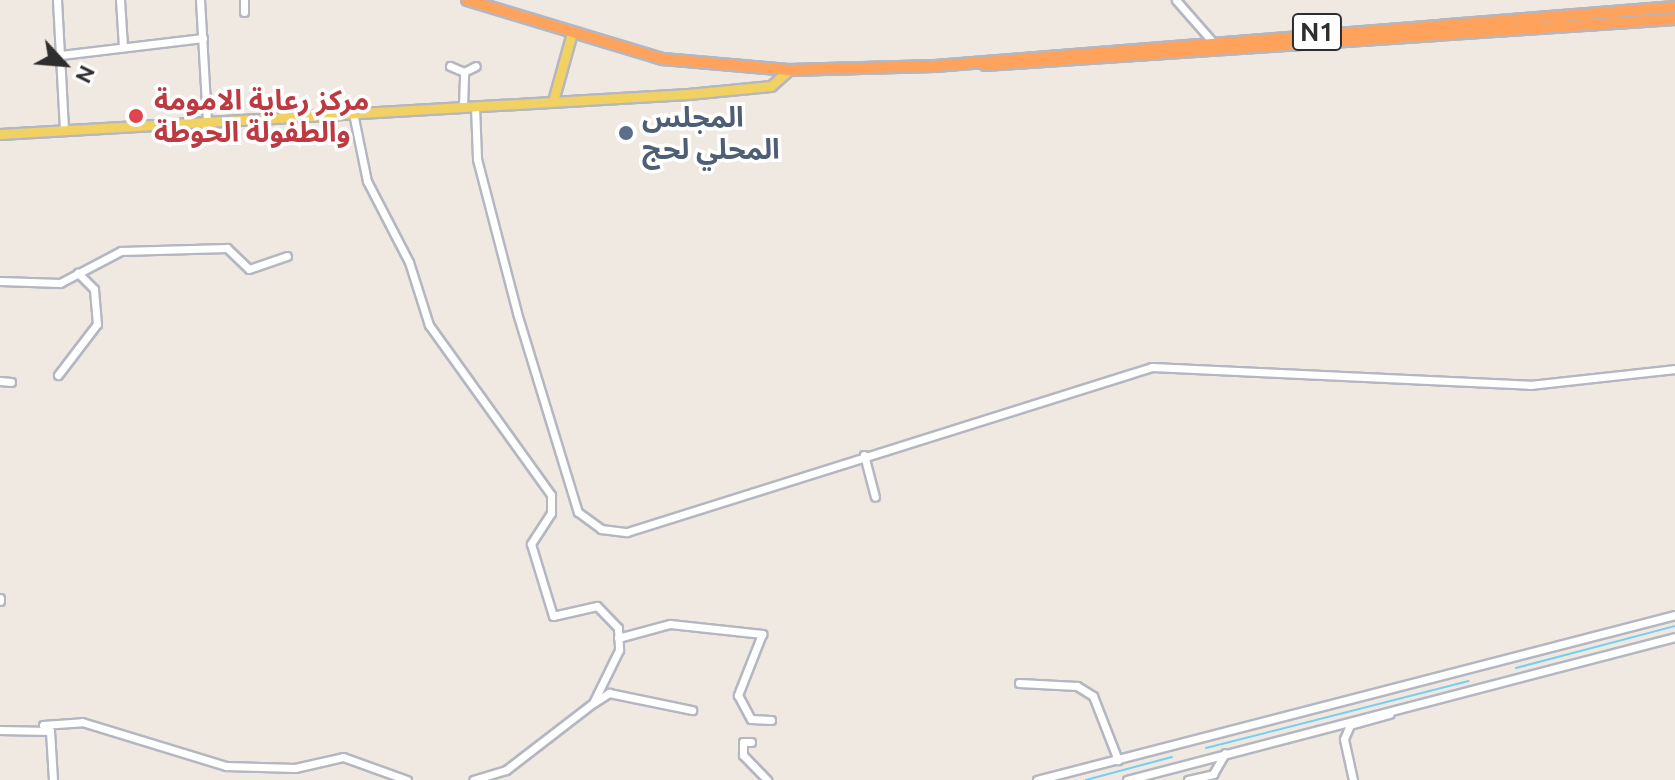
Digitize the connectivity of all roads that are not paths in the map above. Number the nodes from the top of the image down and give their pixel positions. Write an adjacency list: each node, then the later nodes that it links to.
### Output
1 (57, 0): 14 (street)
2 (120, 0): 13 (street)
3 (200, 0): 11 (street)
4 (244, 0): 8 (street)
5 (467, 0): 10 (highway, N1)
6 (1176, 0): 12 (street)
7 (1675, 7): 12 (highway, N1)
8 (244, 12)
9 (1675, 19): 15 (highway, N1)
10 (571, 36): 18 (highway, N1); 20 (main road)
11 (203, 38): 13 (street); 24 (street)
12 (1211, 40): 15 (highway, N1)
13 (123, 47): 14 (street)
14 (61, 55): 25 (street)
15 (959, 64): 18 (highway, N1)
16 (450, 66): 19 (street)
17 (476, 66): 19 (street)
18 (789, 70): 20 (main road)
19 (464, 72): 21 (street)
20 (553, 101): 22 (main road)
21 (463, 106): 22 (main road); 23 (main road)
22 (475, 106): 34 (street)
23 (353, 113): 24 (main road); 38 (street)
24 (207, 121): 25 (main road)
25 (64, 131): 26 (main road)
26 (0, 134)
27 (287, 256): 28 (street)
28 (78, 273): 29 (street); 31 (street)
29 (0, 281)
30 (1675, 369): 34 (street)
31 (58, 375)
32 (0, 381): 33 (street)
33 (11, 382)
34 (864, 455): 35 (street)
35 (875, 497)
36 (1675, 615): 48 (street)
37 (1675, 637): 43 (street)
38 (618, 638): 40 (street); 42 (street)
39 (1019, 683): 48 (street)
40 (593, 703): 41 (street); 52 (street)
41 (692, 710)
42 (771, 720)
43 (1347, 722): 47 (street); 57 (street)
44 (43, 725): 45 (street); 50 (street); 51 (street)
45 (0, 730)
46 (751, 742): 53 (street)
47 (1225, 753): 49 (street); 56 (street)
48 (1118, 760): 54 (street)
49 (1140, 778): 55 (street)
50 (53, 780)
51 (407, 780)
52 (474, 780)
53 (767, 780)
54 (1037, 780)
55 (1127, 780)
56 (1188, 780)
57 (1353, 780)

